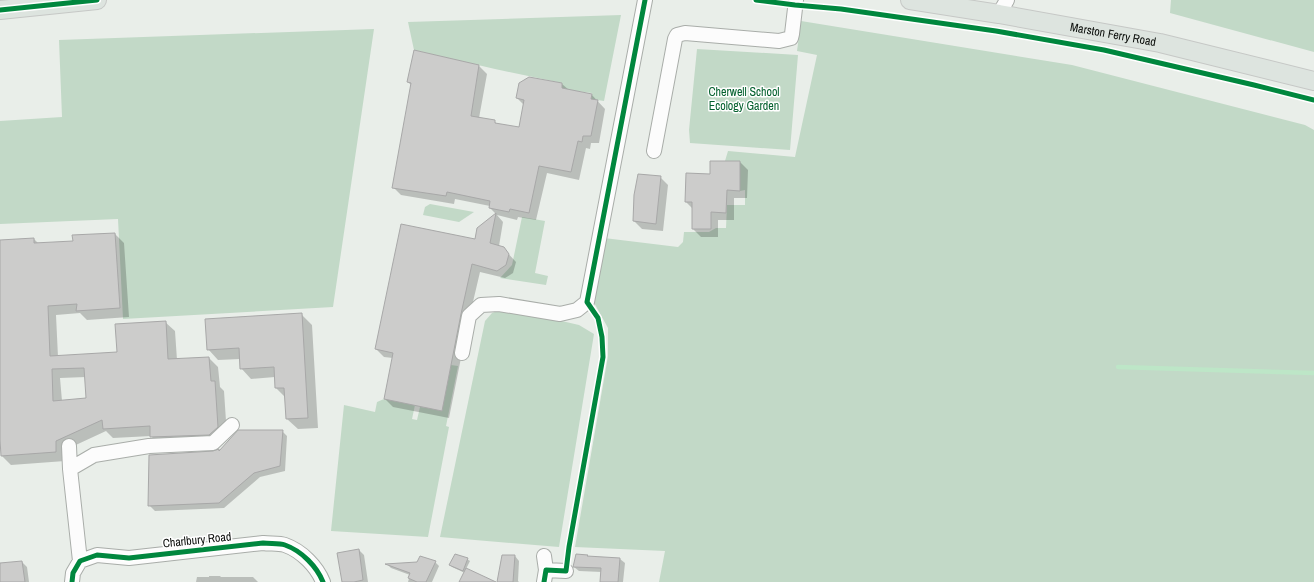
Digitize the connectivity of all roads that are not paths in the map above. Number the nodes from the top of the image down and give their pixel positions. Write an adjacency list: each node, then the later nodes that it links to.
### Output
1 (92, 0): 2 (main road); 7 (main road)
2 (97, 0)
3 (645, 0): 10 (street)
4 (796, 0): 9 (street)
5 (910, 0): 6 (main road, Marston Ferry Road)
6 (1003, 7): 8 (main road, Marston Ferry Road)
7 (0, 10)
8 (1314, 82)
9 (654, 151)
10 (462, 353)
11 (232, 425): 13 (street)
12 (69, 446): 13 (street)
13 (70, 469): 15 (street)
14 (544, 556): 17 (street)
15 (80, 561): 18 (street); 19 (street, Charlbury Road)
16 (566, 571): 17 (street)
17 (545, 576)
18 (72, 582)
19 (323, 582)

